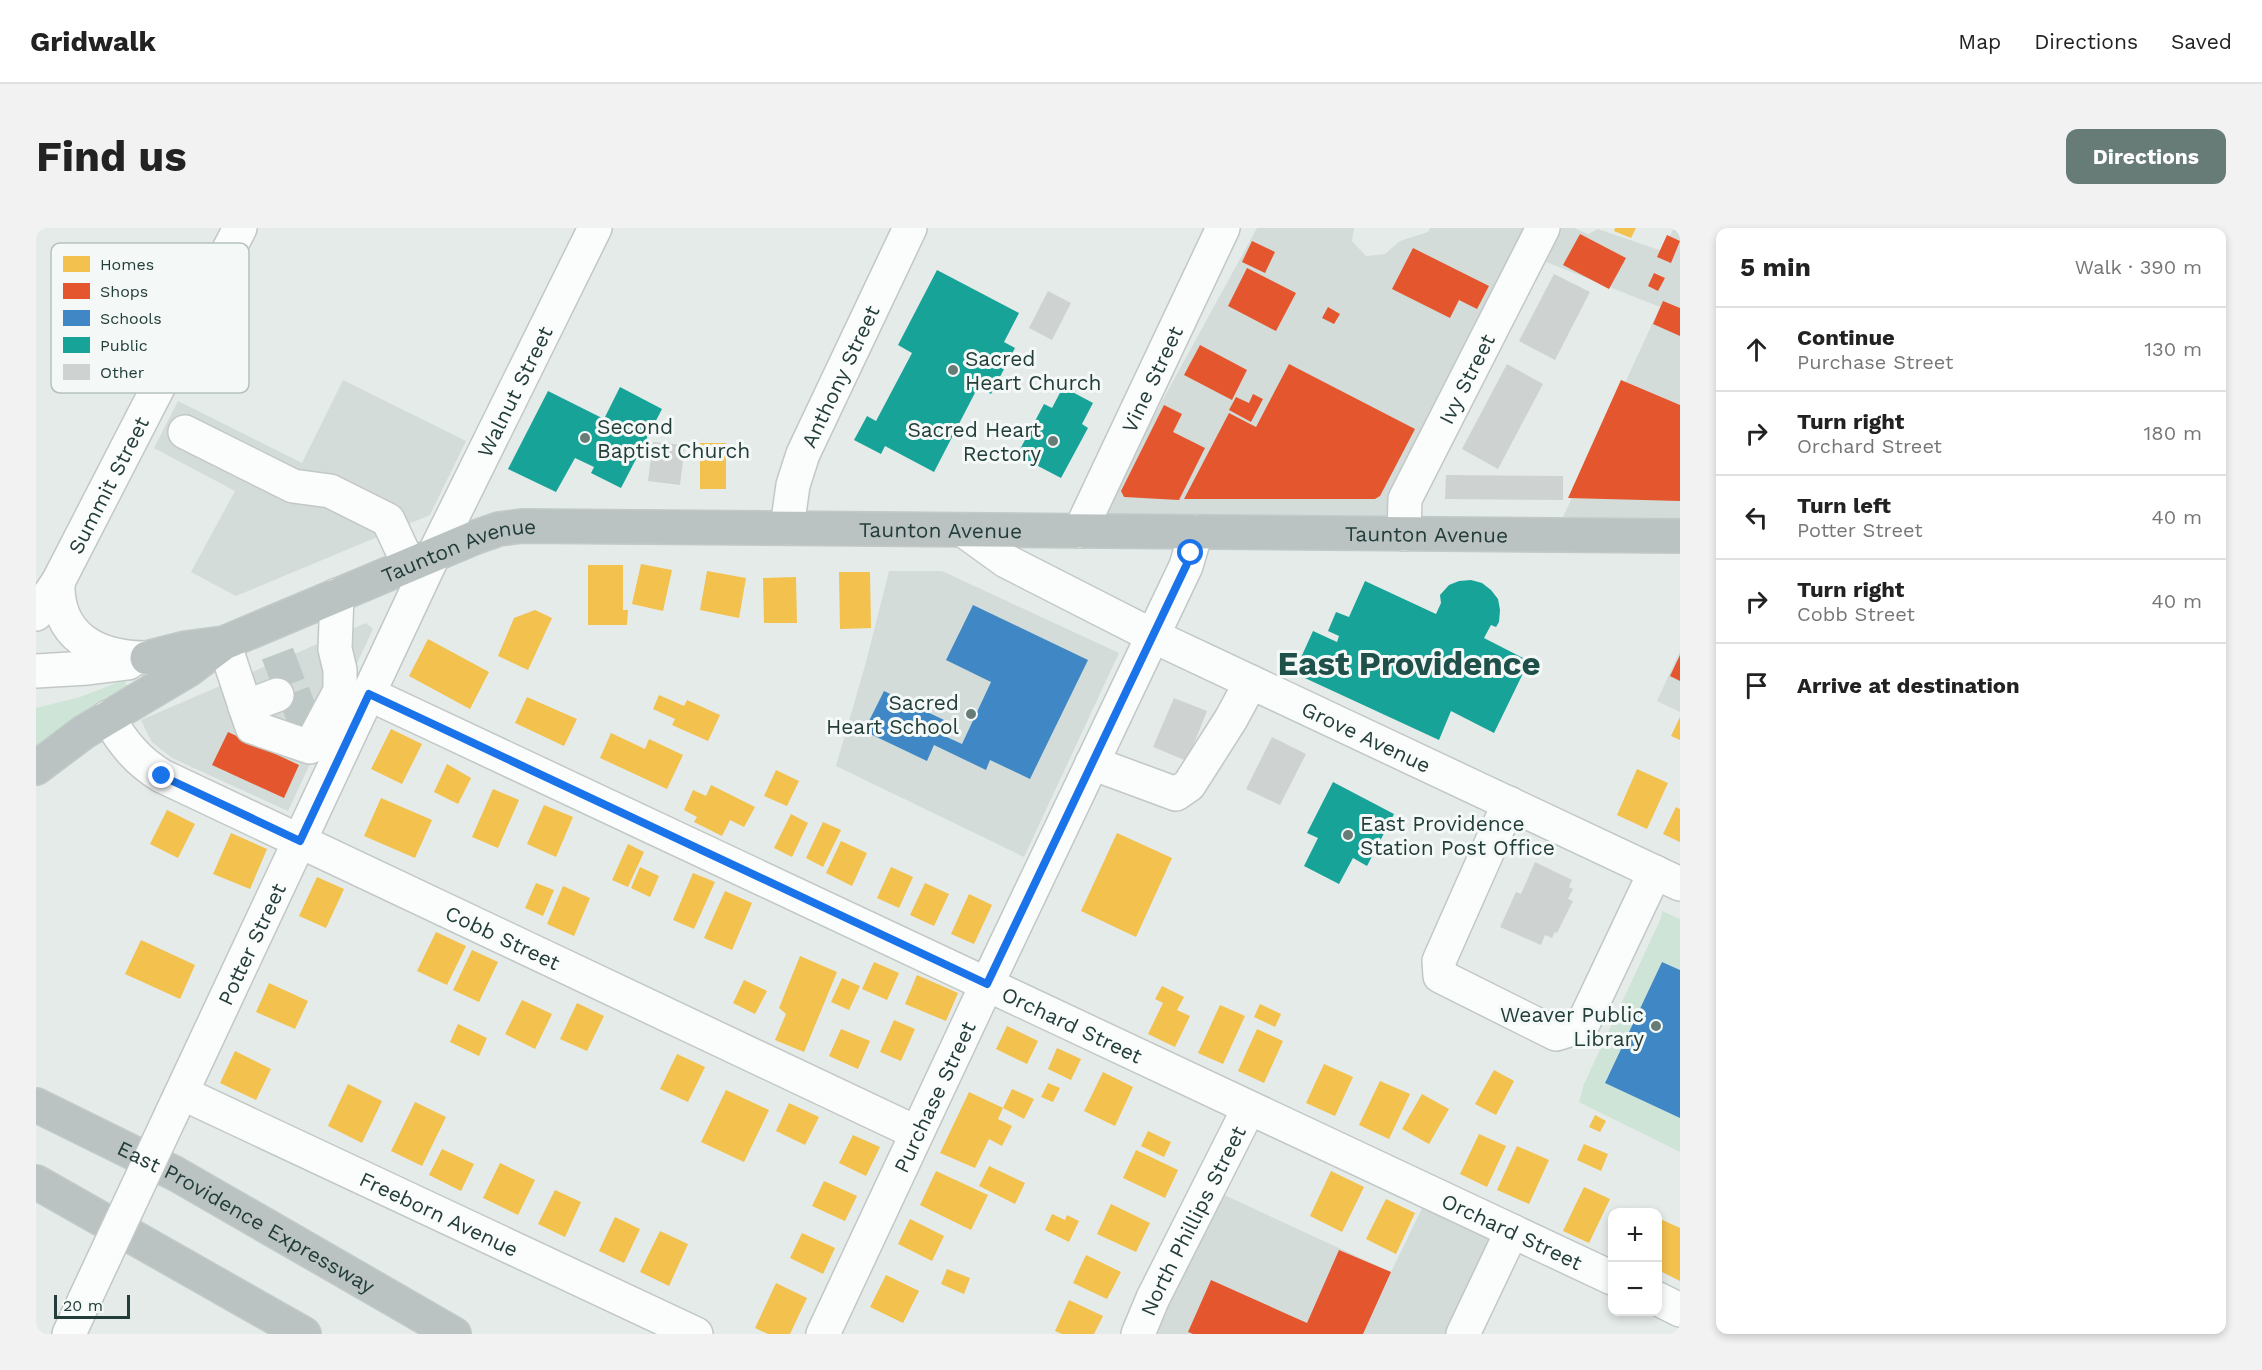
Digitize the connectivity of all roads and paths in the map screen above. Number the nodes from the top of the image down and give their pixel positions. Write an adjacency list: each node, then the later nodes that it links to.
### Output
1 (240, 228): 6 (street, Summit Street)
2 (595, 228): 15 (street, Walnut Street)
3 (910, 228): 9 (street, Anthony Street)
4 (1223, 228): 11 (street, Vine Street)
5 (1543, 228): 13 (street, Ivy Street)
6 (232, 243)
7 (155, 393): 16 (street, Summit Street)
8 (185, 432): 15 (street)
9 (787, 528): 10 (highway, Taunton Avenue); 15 (highway, Taunton Avenue)
10 (963, 530): 11 (highway, Taunton Avenue); 19 (street, Grove Avenue)
11 (1080, 531): 12 (highway, Taunton Avenue)
12 (1196, 532): 13 (highway, Taunton Avenue); 19 (street, Purchase Street)
13 (1404, 534): 14 (highway, Taunton Avenue)
14 (1680, 536)
15 (422, 560): 17 (highway, Taunton Avenue); 23 (street, Potter Street)
16 (58, 582): 18 (street, Summit Street); 21 (street)
17 (337, 595): 20 (highway, Taunton Avenue); 23 (street)
18 (36, 615)
19 (1153, 636): 24 (street, Grove Avenue); 26 (street, Purchase Street)
20 (224, 643): 21 (highway, Taunton Avenue); 23 (street); 25 (highway, Taunton Avenue)
21 (147, 658): 22 (street, Taunton Avenue)
22 (36, 671)
23 (338, 680): 29 (street, Potter Street); 31 (street, Orchard Street)
24 (1251, 682): 26 (street); 28 (street, Grove Avenue)
25 (108, 717): 27 (highway, Taunton Avenue); 29 (street, Cobb Street)
26 (1092, 763): 31 (street, Purchase Street)
27 (36, 768)
28 (1509, 803): 30 (street, Grove Avenue); 30 (street)
29 (300, 841): 32 (street, Potter Street); 35 (street, Cobb Street)
30 (1667, 878)
31 (987, 984): 34 (street, Orchard Street); 35 (street, Purchase Street)
32 (177, 1104): 41 (street, Potter Street, bridge); 44 (street, Freeborn Avenue)
33 (36, 1105): 43 (highway, East Providence Expressway)
34 (1249, 1108): 37 (street, Orchard Street); 46 (street, North Phillips Street)
35 (917, 1133): 45 (street, Purchase Street)
36 (36, 1182): 42 (highway)
37 (1512, 1231): 38 (street, Orchard Street); 47 (street)
38 (1608, 1276)
39 (1662, 1301): 40 (street)
40 (1680, 1310)
41 (69, 1334)
42 (304, 1334)
43 (454, 1334)
44 (696, 1334)
45 (823, 1334)
46 (1138, 1334)
47 (1464, 1334)

